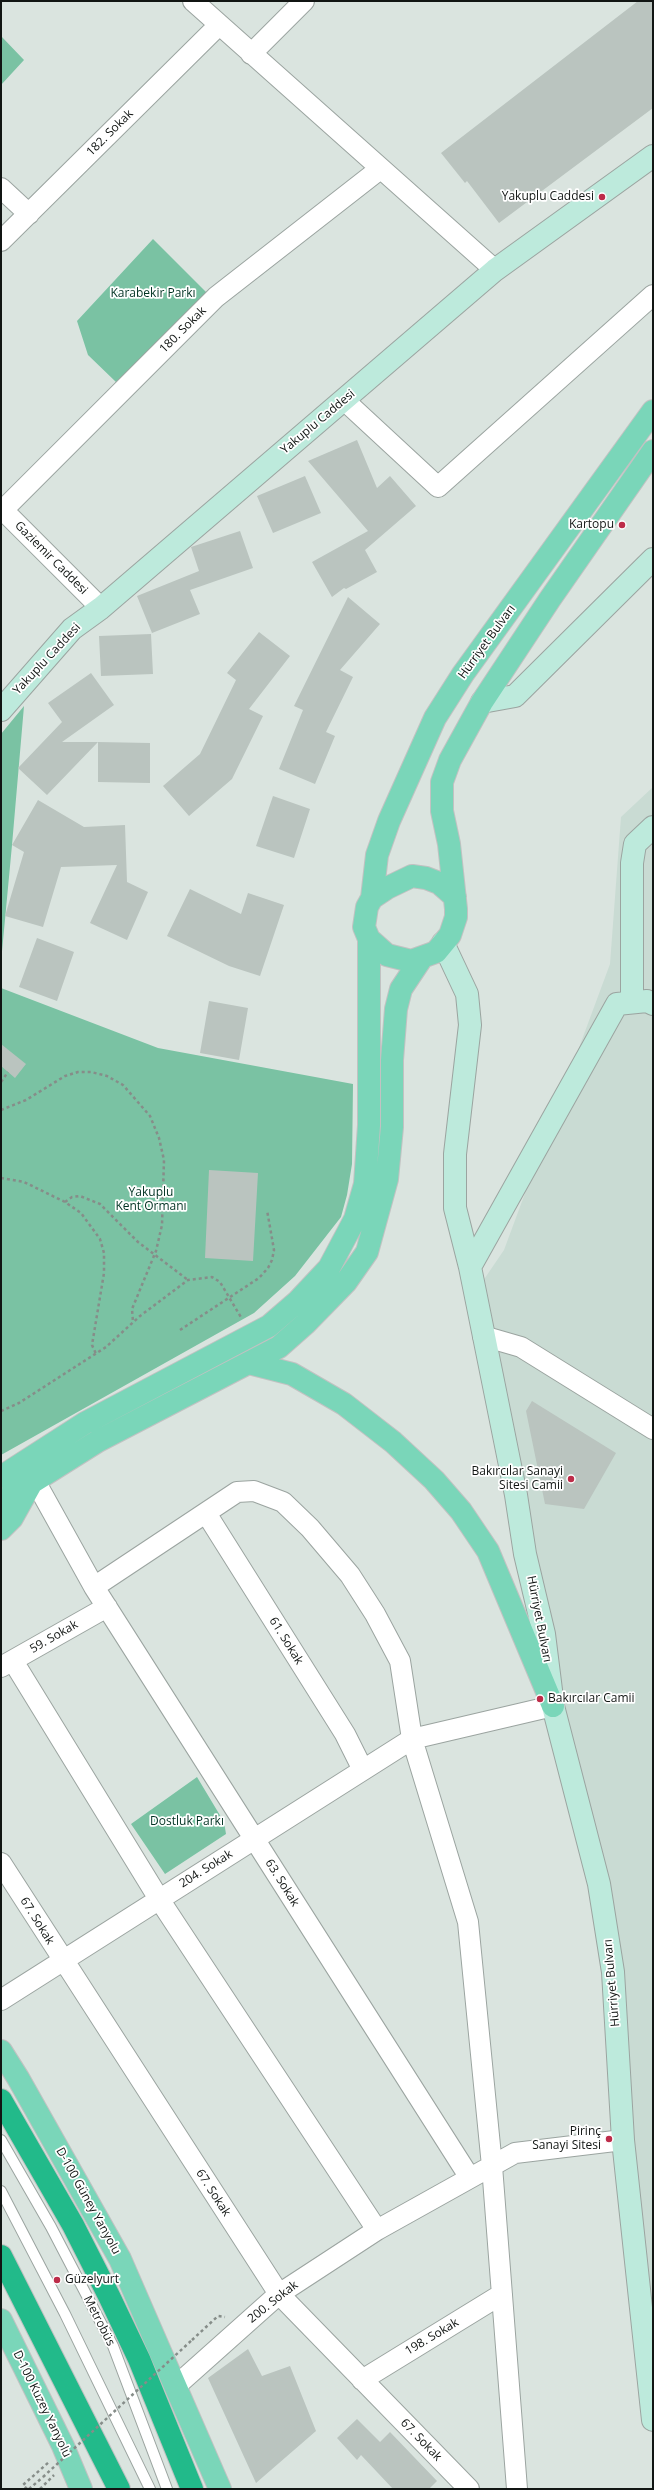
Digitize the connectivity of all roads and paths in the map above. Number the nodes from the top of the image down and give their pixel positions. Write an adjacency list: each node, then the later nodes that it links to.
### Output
1 (193, 1): 3 (street)
2 (304, 1): 4 (street)
3 (219, 25): 4 (street); 8 (street, 182. Sokak)
4 (251, 54): 6 (street)
5 (650, 164): 10 (street, Yakuplu Caddesi)
6 (380, 169): 10 (street); 15 (street, 180. Sokak)
7 (1, 188): 8 (street)
8 (29, 214): 9 (street, 182. Sokak)
9 (1, 241)
10 (494, 270): 12 (street, Yakuplu Caddesi)
11 (653, 295): 12 (street)
12 (344, 400): 17 (street, Yakuplu Caddesi)
13 (653, 411): 22 (main road, Hürriyet Bulvarı)
14 (653, 450): 18 (main road)
15 (2, 509): 17 (street, Gaziemir Caddesi)
16 (653, 559): 18 (street)
17 (101, 608): 19 (street, Yakuplu Caddesi)
18 (482, 702): 21 (main road)
19 (1, 710)
20 (653, 827): 26 (street)
21 (455, 897): 22 (main road); 24 (main road)
22 (372, 898): 23 (main road)
23 (369, 939): 25 (main road); 39 (main road)
24 (443, 942): 25 (main road); 34 (street, Hürriyet Bulvarı)
25 (421, 959): 42 (main road)
26 (642, 1003): 34 (street)
27 (8, 1072): 28 (path)
28 (1, 1082)
29 (1, 1110): 33 (path)
30 (1, 1178): 31 (path)
31 (65, 1202): 33 (path); 41 (path)
32 (267, 1210): 36 (path)
33 (155, 1255): 35 (path); 37 (path)
34 (470, 1267): 40 (street, Hürriyet Bulvarı)
35 (188, 1280): 36 (path); 37 (path)
36 (230, 1297): 38 (path); 39 (path)
37 (133, 1322): 41 (path)
38 (180, 1330)
39 (251, 1335): 45 (main road)
40 (482, 1336): 44 (street); 55 (street, Hürriyet Bulvarı)
41 (96, 1354): 43 (path)
42 (249, 1363): 48 (main road); 55 (main road)
43 (1, 1411)
44 (653, 1430)
45 (39, 1452): 46 (main road); 47 (main road)
46 (1, 1467)
47 (1, 1477)
48 (34, 1479): 49 (main road); 51 (main road); 52 (street, 63. Sokak)
49 (1, 1502)
50 (206, 1513): 52 (street); 56 (street); 57 (street, 61. Sokak)
51 (1, 1529)
52 (94, 1587): 53 (street, 63. Sokak)
53 (107, 1607): 54 (street, 59. Sokak); 58 (street, 63. Sokak)
54 (7, 1664): 60 (street)
55 (553, 1706): 56 (street, 204. Sokak); 66 (street, Hürriyet Bulvarı)
56 (412, 1739): 57 (street, 204. Sokak); 67 (street)
57 (362, 1770): 58 (street, 204. Sokak)
58 (254, 1838): 60 (street, 204. Sokak); 68 (street, 63. Sokak)
59 (1, 1863): 61 (street, 67. Sokak)
60 (159, 1898): 61 (street, 204. Sokak); 70 (street)
61 (62, 1960): 62 (street, 204. Sokak); 72 (street, 67. Sokak)
62 (1, 2000)
63 (1, 2051): 80 (main road, D-100 Güney Yanyolu)
64 (1, 2100): 90 (highway)
65 (1, 2140): 89 (lane, Metrobüs)
66 (623, 2140): 67 (street, 200. Sokak); 79 (street, Hürriyet Bulvarı)
67 (492, 2166): 68 (street, 200. Sokak); 73 (street)
68 (470, 2178): 70 (street, 200. Sokak)
69 (1, 2191): 88 (lane)
70 (378, 2230): 72 (street, 200. Sokak)
71 (1, 2256): 87 (highway)
72 (279, 2294): 78 (street, 67. Sokak); 80 (street, 200. Sokak)
73 (502, 2294): 78 (street, 198. Sokak); 93 (street)
74 (218, 2316): 76 (path, bridge)
75 (1, 2320): 86 (main road, D-100 Kuzey Yanyolu)
76 (186, 2345): 77 (path, bridge); 84 (path, bridge)
77 (189, 2350)
78 (362, 2380): 92 (street, 67. Sokak)
79 (652, 2384): 81 (street, Hürriyet Bulvarı)
80 (177, 2385): 91 (main road, D-100 Güney Yanyolu)
81 (653, 2420)
82 (59, 2471): 85 (path)
83 (38, 2473): 84 (path)
84 (28, 2489)
85 (40, 2489)
86 (81, 2489)
87 (119, 2489)
88 (150, 2489)
89 (167, 2489)
90 (192, 2489)
91 (220, 2489)
92 (469, 2489)
93 (517, 2489)

